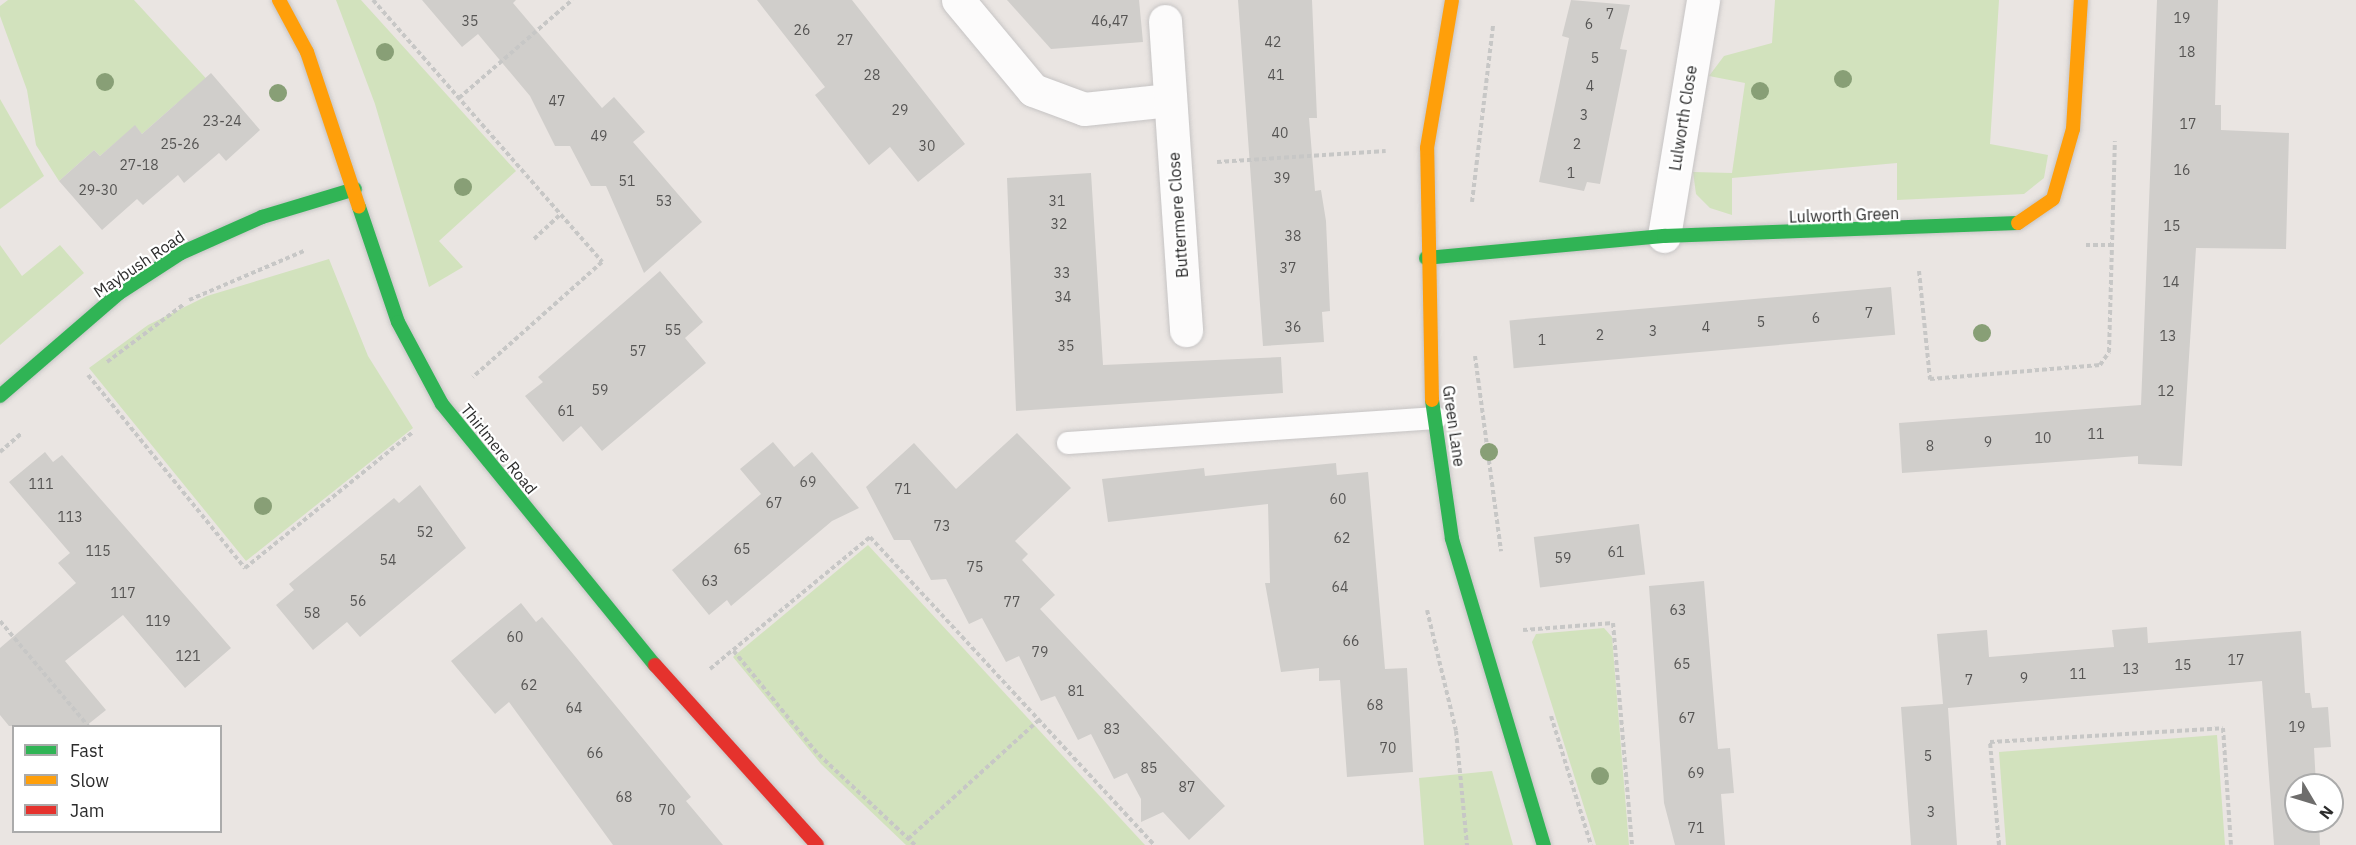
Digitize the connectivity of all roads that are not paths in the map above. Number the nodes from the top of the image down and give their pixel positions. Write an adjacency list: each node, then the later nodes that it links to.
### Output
1 (279, 0): 8 (street, Thirlmere Road)
2 (958, 0): 7 (street)
3 (1452, 0): 10 (street, Green Lane)
4 (1703, 0): 9 (street, Lulworth Close)
5 (2081, 0): 9 (street, Lulworth Green)
6 (1166, 21): 7 (street, Buttermere Close)
7 (1170, 100): 11 (street, Buttermere Close)
8 (355, 189): 12 (street, Maybush Road); 15 (street, Thirlmere Road)
9 (1664, 236): 10 (street, Lulworth Green)
10 (1426, 258): 13 (street, Green Lane)
11 (1186, 330)
12 (0, 396)
13 (1436, 418): 14 (lane); 16 (street, Green Lane)
14 (1068, 443)
15 (817, 845)
16 (1544, 845)

